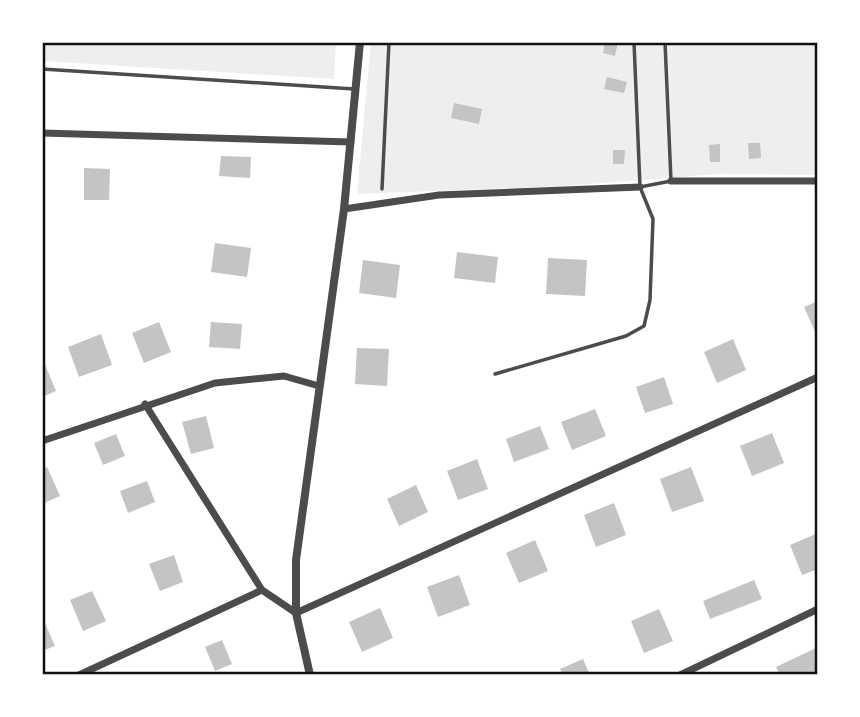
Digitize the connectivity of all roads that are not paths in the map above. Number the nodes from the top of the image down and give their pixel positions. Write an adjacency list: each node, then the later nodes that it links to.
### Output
1 (360, 42): 6 (street)
2 (388, 42): 12 (lane)
3 (634, 42): 11 (lane)
4 (665, 42): 9 (lane)
5 (42, 69): 6 (lane)
6 (356, 89): 8 (street)
7 (42, 133): 8 (street)
8 (351, 142): 13 (street)
9 (671, 181): 10 (street); 11 (lane)
10 (818, 181)
11 (640, 187): 13 (street); 14 (lane)
12 (382, 189)
13 (344, 209): 16 (street)
14 (495, 374)
15 (818, 377): 21 (street)
16 (319, 386): 17 (street); 21 (street)
17 (145, 404): 18 (street); 19 (street)
18 (42, 442)
19 (262, 590): 21 (street); 22 (street)
20 (818, 609): 24 (street)
21 (296, 613): 23 (street)
22 (79, 675)
23 (310, 675)
24 (680, 675)

